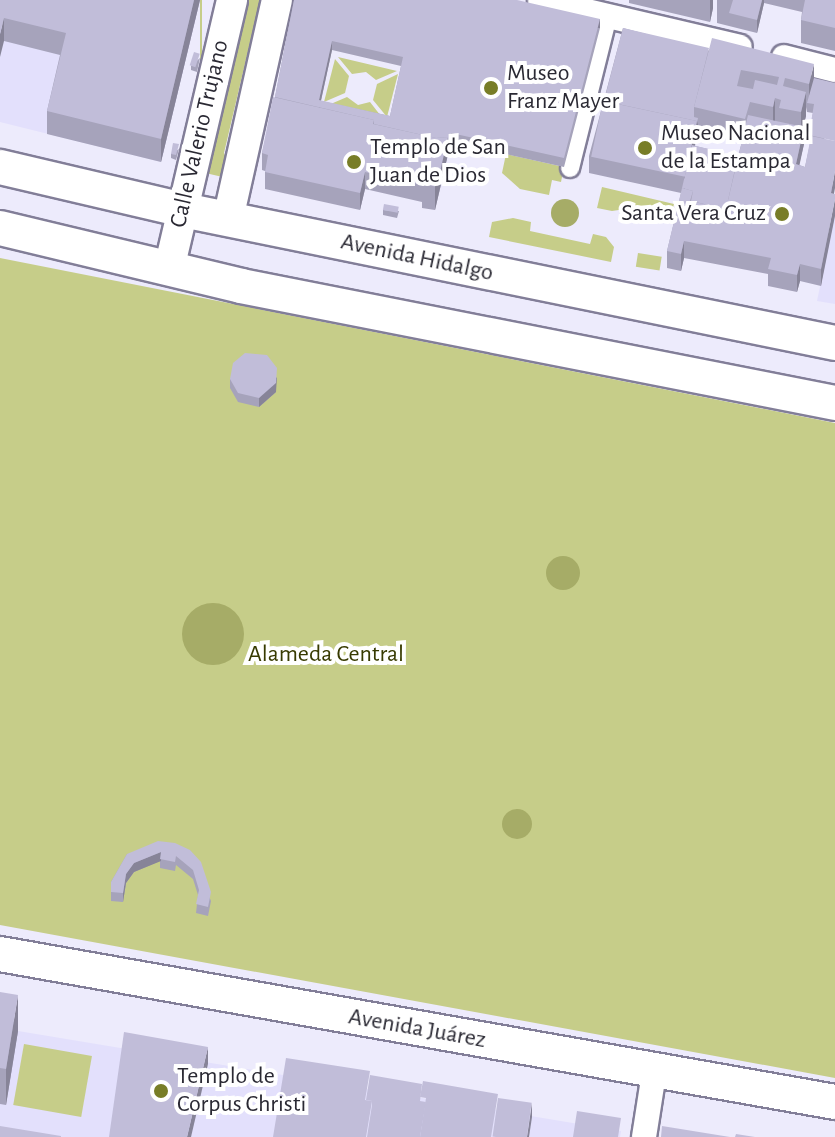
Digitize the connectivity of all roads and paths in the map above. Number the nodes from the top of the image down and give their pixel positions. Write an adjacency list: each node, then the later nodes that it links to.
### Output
1 (232, 0): 8 (street, Calle Valerio Trujano)
2 (277, 0): 9 (street, Calle Valerio Trujano)
3 (540, 0): 4 (street)
4 (608, 16): 5 (street); 7 (street)
5 (835, 70)
6 (0, 167): 8 (main road, Avenida Hidalgo)
7 (570, 168)
8 (183, 210): 9 (main road, Avenida Hidalgo); 11 (street, Calle Valerio Trujano)
9 (228, 219): 12 (main road, Avenida Hidalgo)
10 (0, 228): 11 (main road)
11 (169, 269): 13 (main road)
12 (835, 343)
13 (835, 403)
14 (0, 954): 15 (main road, Avenida Juárez)
15 (654, 1073): 16 (main road, Avenida Juárez); 17 (street)
16 (835, 1102)
17 (644, 1137)

